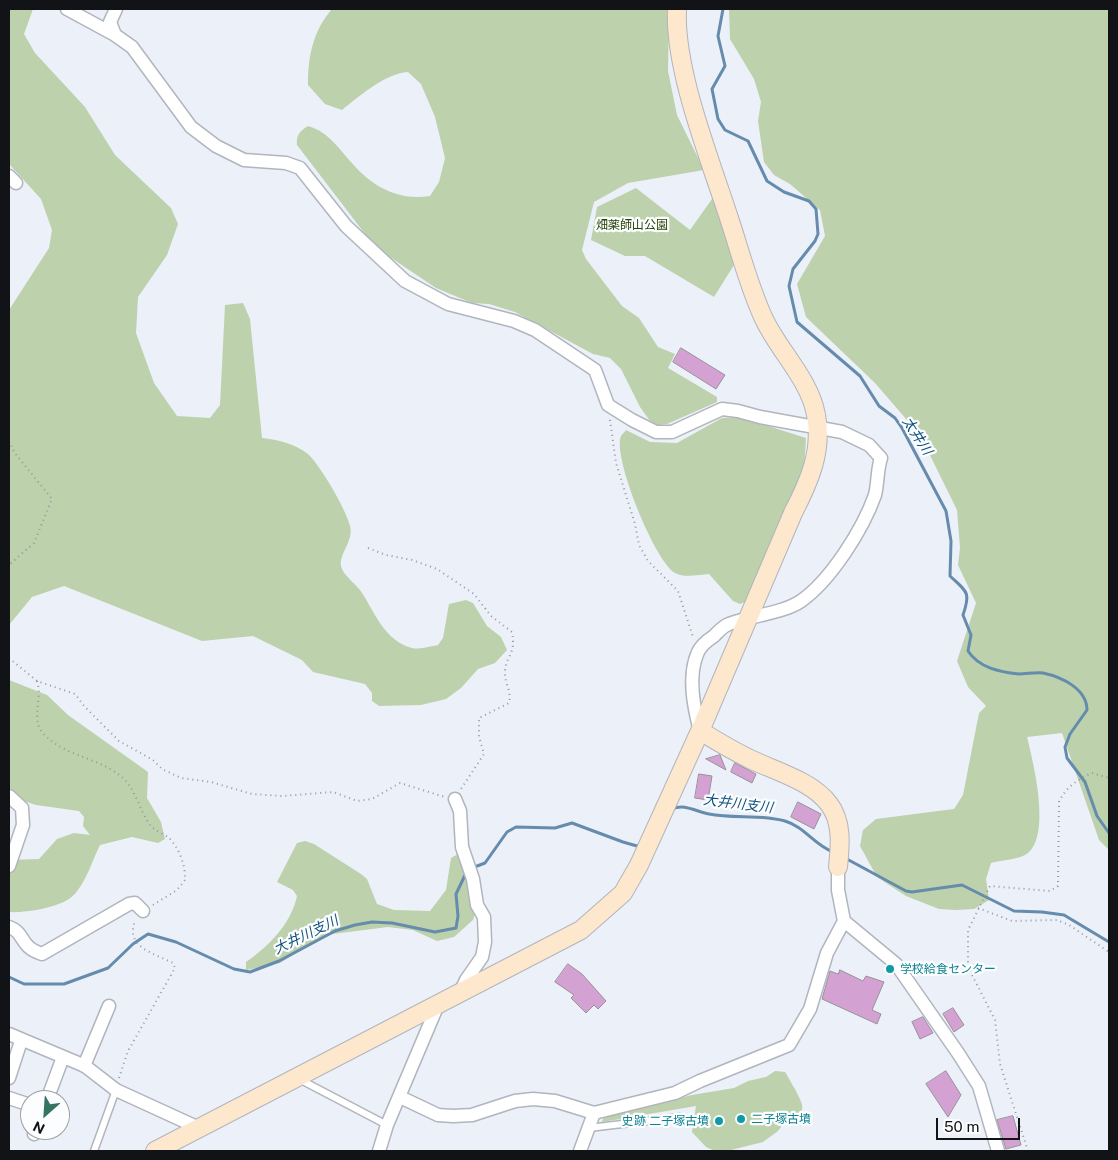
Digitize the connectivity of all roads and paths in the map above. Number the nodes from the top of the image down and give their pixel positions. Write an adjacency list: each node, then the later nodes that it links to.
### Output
1 (68, 9): 4 (street)
2 (116, 9): 4 (street)
3 (678, 9): 6 (street)
4 (115, 34): 5 (street)
5 (608, 405): 6 (street); 11 (path)
6 (818, 429): 10 (street); 10 (street)
7 (9, 442): 9 (path)
8 (368, 548): 17 (path)
9 (9, 565)
10 (748, 620): 11 (street); 14 (street)
11 (698, 652): 14 (street)
12 (9, 658): 13 (path)
13 (37, 681): 17 (path); 21 (path)
14 (700, 731): 19 (street); 25 (street)
15 (1109, 778): 20 (path)
16 (9, 796): 18 (street)
17 (455, 799): 25 (street)
18 (9, 866)
19 (838, 867): 22 (street)
20 (978, 908): 24 (path); 47 (path)
21 (143, 911): 23 (street); 35 (path)
22 (844, 921): 37 (street); 46 (street)
23 (9, 926)
24 (1109, 952)
25 (459, 995): 27 (street)
26 (109, 1006): 31 (street)
27 (437, 1007): 33 (street); 36 (street)
28 (9, 1034): 29 (street)
29 (21, 1041): 30 (street); 32 (street)
30 (63, 1057): 31 (street); 34 (street)
31 (84, 1066): 35 (street)
32 (9, 1078)
33 (297, 1078): 39 (lane); 40 (street)
34 (51, 1090)
35 (116, 1090): 40 (street); 42 (lane)
36 (400, 1097): 37 (street); 39 (street)
37 (594, 1113): 41 (street)
38 (684, 1122): 41 (lane)
39 (387, 1125): 44 (street)
40 (199, 1128): 43 (street)
41 (588, 1128): 45 (street)
42 (94, 1151)
43 (155, 1151)
44 (380, 1151)
45 (580, 1151)
46 (998, 1151)
47 (1028, 1151)

